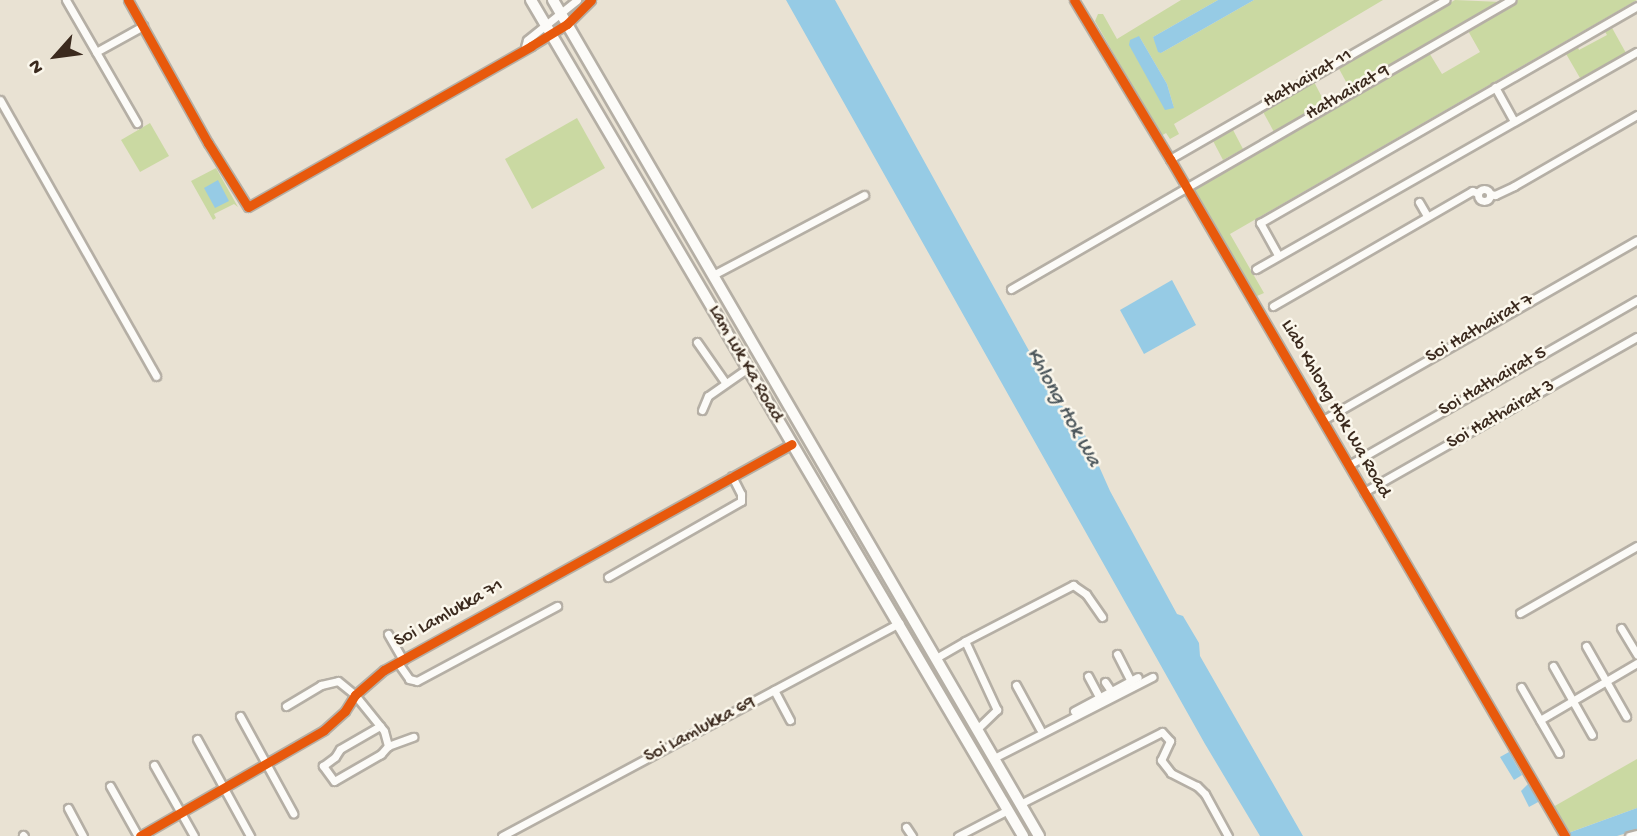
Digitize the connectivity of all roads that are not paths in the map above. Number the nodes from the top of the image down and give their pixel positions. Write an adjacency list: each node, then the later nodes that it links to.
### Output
1 (66, 0): 14 (street)
2 (128, 0): 12 (street)
3 (531, 0): 13 (main road, Lam Luk Ka Road)
4 (553, 0): 11 (main road, Lam Luk Ka Road)
5 (577, 0): 11 (street)
6 (591, 0): 11 (street)
7 (1074, 0): 21 (street, Liab Khlong Hok Wa Road)
8 (1445, 0): 21 (street, Hathairat 11)
9 (1511, 0): 22 (street, Hathairat 9)
10 (1637, 6): 16 (street)
11 (564, 19): 13 (street); 29 (main road, Lam Luk Ka Road)
12 (143, 26): 13 (street); 14 (street)
13 (549, 29): 35 (main road, Lam Luk Ka Road)
14 (96, 52): 20 (street)
15 (1637, 52): 19 (street)
16 (1495, 87): 19 (street); 27 (street)
17 (0, 100): 36 (street)
18 (1637, 115): 25 (street)
19 (1514, 121): 27 (street)
20 (137, 123)
21 (1170, 159): 22 (street, Liab Khlong Hok Wa Road)
22 (1185, 186): 30 (street, Hathairat 9); 39 (street, Liab Khlong Hok Wa Road)
23 (864, 195): 29 (street)
24 (1419, 202): 25 (street)
25 (1427, 216): 32 (street)
26 (1637, 240): 39 (street, Soi Hathairat 7)
27 (1278, 256): 28 (street)
28 (1256, 269)
29 (713, 275): 56 (main road, Lam Luk Ka Road)
30 (1011, 289)
31 (1637, 300): 41 (street, Soi Hathairat 5)
32 (1273, 306)
33 (1637, 337): 43 (street, Soi Hathairat 3)
34 (696, 342): 37 (street)
35 (748, 368): 37 (street); 40 (main road, Lam Luk Ka Road)
36 (156, 376)
37 (726, 382): 38 (street)
38 (702, 410)
39 (1323, 420): 41 (street, Liab Khlong Hok Wa Road)
40 (792, 444): 42 (street, Soi Lamlukka 71); 49 (main road, Lam Luk Ka Road)
41 (1349, 465): 43 (street, Liab Khlong Hok Wa Road)
42 (732, 476): 45 (street); 57 (street, Soi Lamlukka 71)
43 (1364, 492): 108 (street, Liab Khlong Hok Wa Road)
44 (1637, 546): 47 (street)
45 (608, 577)
46 (557, 606): 57 (street)
47 (1520, 613)
48 (1102, 617): 52 (street)
49 (899, 623): 66 (street, Soi Lamlukka 69); 71 (main road, Lam Luk Ka Road)
50 (1621, 628): 55 (street)
51 (388, 634): 57 (street)
52 (965, 641): 56 (street); 79 (street)
53 (1586, 646): 62 (street)
54 (1117, 654): 68 (street)
55 (1637, 655)
56 (936, 658): 67 (main road, Lam Luk Ka Road)
57 (400, 661): 69 (street, Soi Lamlukka 71)
58 (1637, 663): 62 (street)
59 (1553, 666): 72 (street)
60 (1088, 676): 70 (street)
61 (1152, 677): 86 (street)
62 (1607, 681): 72 (street); 75 (street)
63 (1105, 682): 68 (street)
64 (1016, 685): 80 (street)
65 (1521, 687): 77 (street)
66 (774, 690): 76 (street); 102 (street, Soi Lamlukka 69)
67 (955, 691): 71 (main road); 79 (main road, Lam Luk Ka Road)
68 (1111, 691): 70 (street)
69 (355, 695): 73 (street); 78 (street); 88 (street, Soi Lamlukka 71)
70 (1099, 697): 80 (street)
71 (942, 698): 93 (main road, Lam Luk Ka Road)
72 (1573, 701): 77 (street); 81 (street)
73 (286, 706)
74 (240, 716): 88 (street)
75 (1626, 716)
76 (790, 720)
77 (1540, 720): 85 (street)
78 (380, 726): 84 (street); 84 (street)
79 (977, 729): 86 (main road, Lam Luk Ka Road)
80 (1040, 729): 86 (street)
81 (1592, 735)
82 (413, 737): 84 (street)
83 (197, 739): 90 (street)
84 (388, 746)
85 (1559, 753)
86 (993, 756): 91 (main road, Lam Luk Ka Road)
87 (154, 765): 94 (street)
88 (266, 766): 90 (street, Soi Lamlukka 71); 95 (street)
89 (110, 786): 99 (street)
90 (225, 789): 94 (street, Soi Lamlukka 71); 101 (street)
91 (1020, 804): 106 (main road, Lam Luk Ka Road); 107 (street)
92 (68, 808): 98 (street)
93 (1008, 810): 104 (street); 105 (main road, Lam Luk Ka Road)
94 (182, 813): 99 (street, Soi Lamlukka 71); 100 (street)
95 (293, 813)
96 (906, 827): 103 (street)
97 (1637, 834): 109 (street)
98 (83, 836)
99 (139, 836)
100 (194, 836)
101 (250, 836)
102 (502, 836)
103 (912, 836)
104 (958, 836)
105 (1023, 836)
106 (1039, 836)
107 (1228, 836)
108 (1565, 836)
109 (1629, 836)

